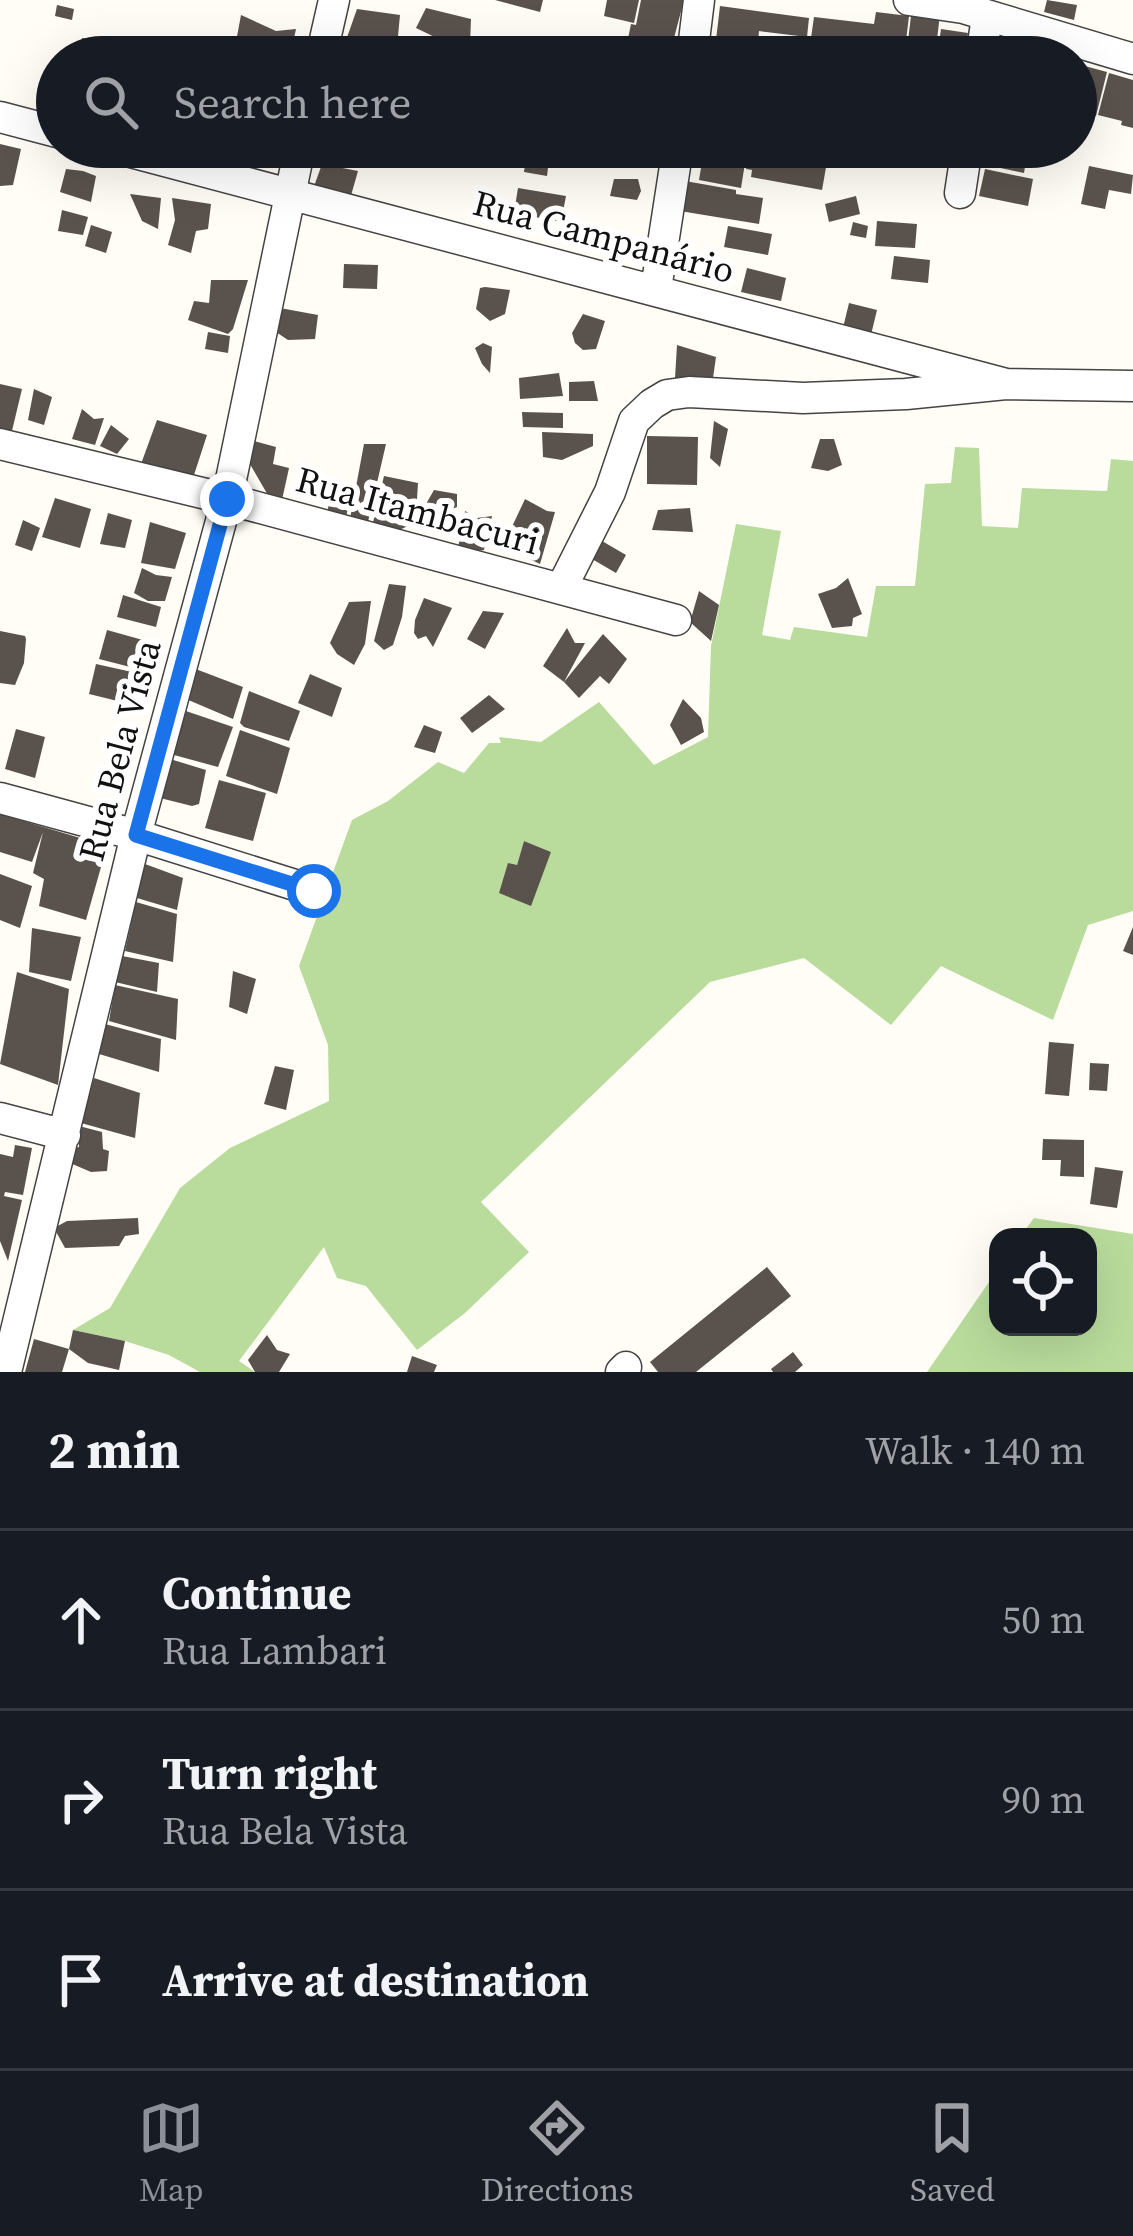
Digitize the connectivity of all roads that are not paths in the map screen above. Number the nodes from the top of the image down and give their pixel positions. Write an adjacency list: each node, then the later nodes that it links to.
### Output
1 (334, 0): 5 (street)
2 (699, 0): 6 (street)
3 (909, 0): 4 (street)
4 (972, 8): 7 (street)
5 (325, 36)
6 (695, 36)
7 (1060, 36)
8 (1097, 48): 9 (street)
9 (1133, 59)
10 (0, 117): 11 (street)
11 (36, 126)
12 (191, 168): 16 (street, Rua Campanário)
13 (295, 168): 16 (street, Rua Bela Vista)
14 (675, 168): 18 (street)
15 (964, 168): 17 (street)
16 (289, 194): 18 (street, Rua Campanário); 22 (street, Rua Bela Vista)
17 (960, 194)
18 (656, 289): 19 (street, Rua Campanário)
19 (1006, 383): 20 (street, Rua Campanário); 23 (street, Rua Campanário)
20 (1133, 386)
21 (0, 444): 22 (street, Rua Itambacuri)
22 (227, 499): 23 (street, Rua Itambacuri); 26 (street, Rua Bela Vista)
23 (561, 590): 24 (street, Rua Itambacuri)
24 (676, 620)
25 (0, 799): 26 (street)
26 (136, 835): 27 (street); 29 (street, Rua Bela Vista)
27 (314, 891)
28 (0, 1118): 29 (street)
29 (65, 1135): 30 (street, Rua Bela Vista)
30 (6, 1372)

